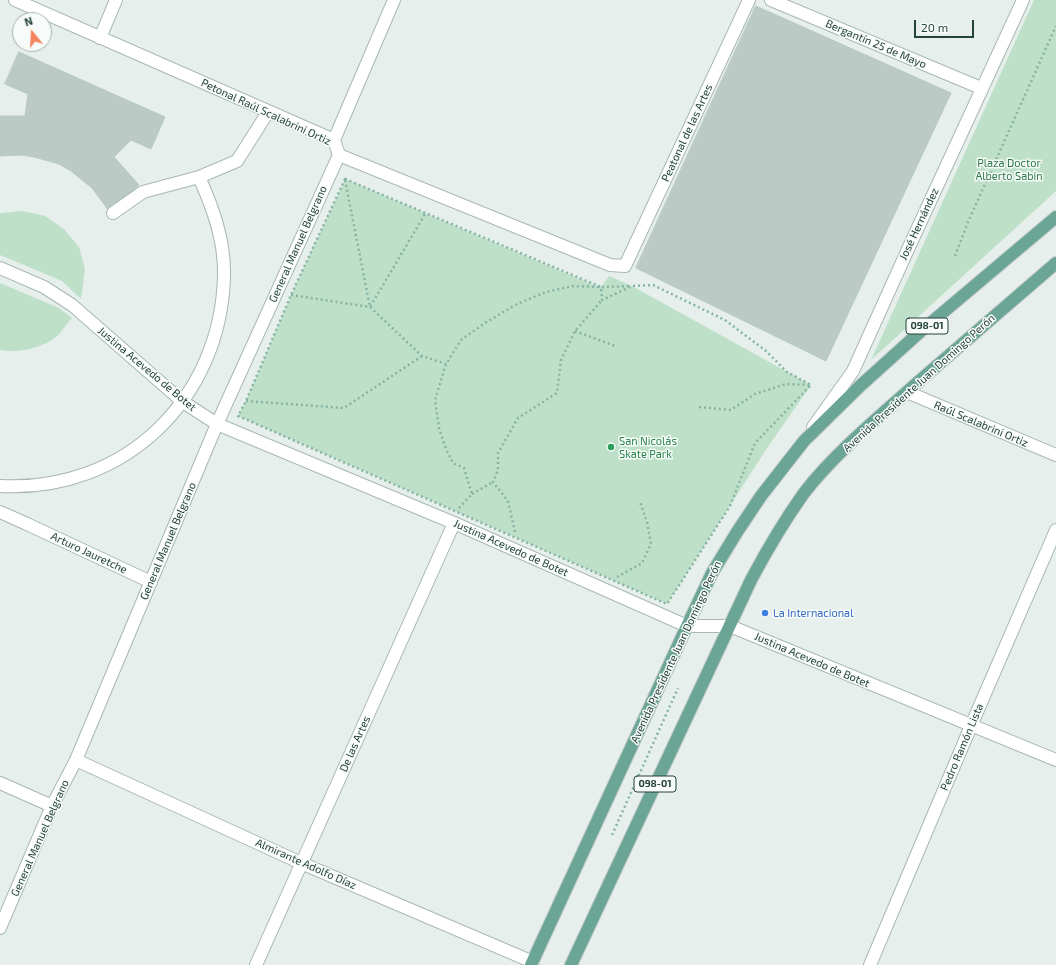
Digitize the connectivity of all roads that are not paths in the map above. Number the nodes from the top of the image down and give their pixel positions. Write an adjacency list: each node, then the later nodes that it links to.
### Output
1 (15, 0): 8 (street, Petonal Raúl Scalabrini Ortiz)
2 (116, 0): 8 (street)
3 (394, 0): 11 (street)
4 (749, 0): 17 (street, Peatonal de las Artes)
5 (771, 0): 7 (street, Bergantín 25 de Mayo)
6 (1023, 0): 9 (street, José Hernández)
7 (795, 5): 9 (street, Bergantín 25 de Mayo)
8 (100, 38): 10 (street, Petonal Raúl Scalabrini Ortiz)
9 (982, 88): 22 (street, José Hernández)
10 (268, 112): 11 (street, Petonal Raúl Scalabrini Ortiz); 13 (street)
11 (334, 140): 12 (street, Petonal Raúl Scalabrini Ortiz)
12 (339, 155): 17 (street, Petonal Raúl Scalabrini Ortiz); 21 (street, General Manuel Belgrano)
13 (199, 177): 14 (street); 20 (street)
14 (112, 213)
15 (1056, 217): 22 (main road, Avenida Presidente Juan Domingo Perón / 098-01)
16 (1056, 263): 19 (main road, Avenida Presidente Juan Domingo Perón / 098-01)
17 (624, 266)
18 (0, 268): 20 (street, Justina Acevedo de Botet)
19 (907, 392): 23 (street, Raúl Scalabrini Ortiz); 30 (main road, Avenida Presidente Juan Domingo Perón / 098-01)
20 (183, 402): 21 (street, Justina Acevedo de Botet); 24 (street)
21 (217, 424): 26 (street, Justina Acevedo de Botet); 28 (street, General Manuel Belgrano)
22 (804, 441): 29 (main road, Avenida Presidente Juan Domingo Perón / 098-01)
23 (1056, 455)
24 (0, 486)
25 (0, 512): 28 (street, Arturo Jauretche)
26 (455, 517): 29 (street, Justina Acevedo de Botet); 36 (street, De las Artes)
27 (1056, 530): 31 (street, Pedro Ramón Lista)
28 (151, 582): 32 (street, General Manuel Belgrano)
29 (687, 626): 30 (street, Justina Acevedo de Botet); 38 (main road, Avenida Presidente Juan Domingo Perón / 098-01)
30 (730, 626): 31 (street, Justina Acevedo de Botet); 40 (main road, Avenida Presidente Juan Domingo Perón / 098-01)
31 (971, 726): 33 (street, Justina Acevedo de Botet); 41 (street, Pedro Ramón Lista)
32 (76, 760): 35 (street, General Manuel Belgrano); 36 (street, Almirante Adolfo Díaz)
33 (1056, 760)
34 (0, 783): 35 (street)
35 (52, 806): 37 (street, General Manuel Belgrano)
36 (301, 863): 38 (street, Almirante Adolfo Díaz); 39 (street, De las Artes)
37 (0, 928)
38 (533, 964)
39 (256, 965)
40 (570, 965)
41 (870, 965)

